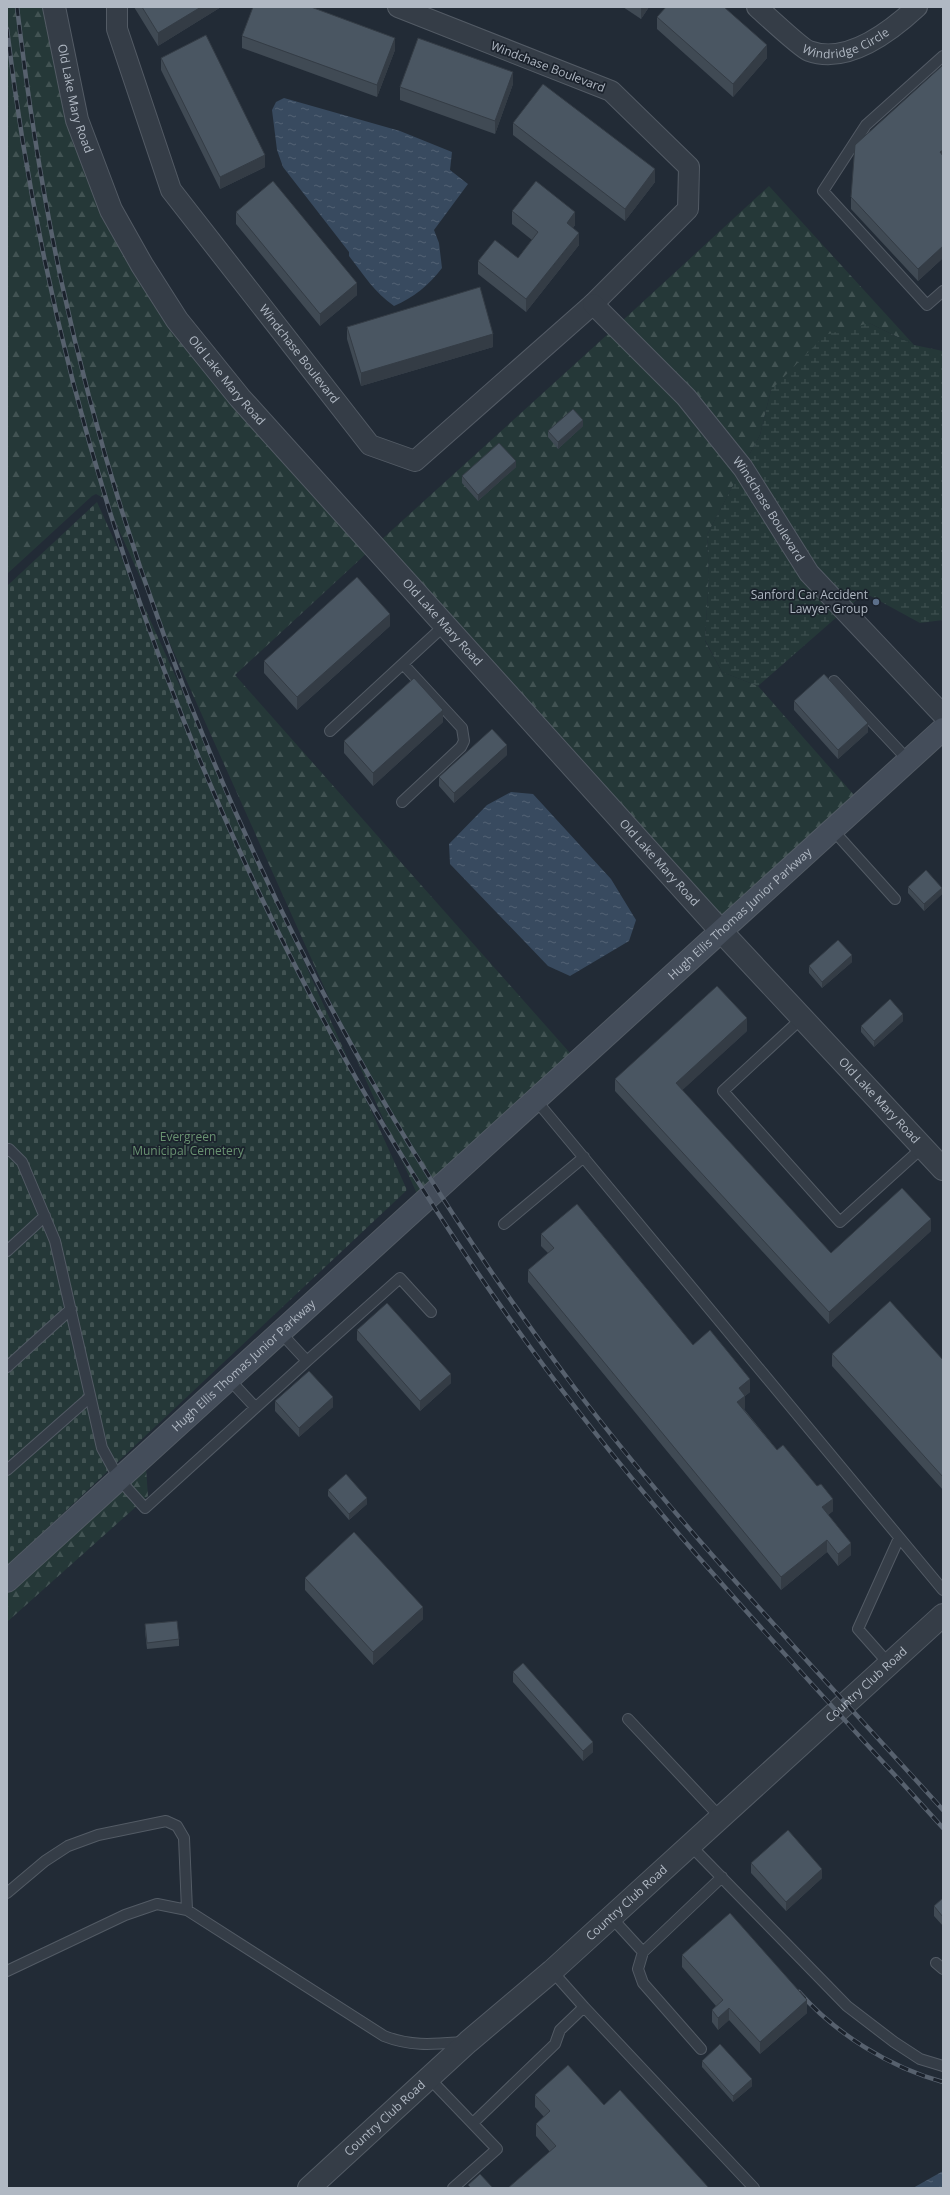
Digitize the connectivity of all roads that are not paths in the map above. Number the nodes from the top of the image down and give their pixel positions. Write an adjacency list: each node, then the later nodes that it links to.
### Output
1 (54, 7): 10 (street, Old Lake Mary Road)
2 (117, 7): 9 (street, Windchase Boulevard)
3 (398, 7): 6 (street, Windchase Boulevard)
4 (757, 7): 5 (street, Windridge Circle)
5 (917, 7)
6 (439, 15): 9 (street, Windchase Boulevard)
7 (943, 56): 8 (lane)
8 (943, 291)
9 (593, 304): 13 (street, Windchase Boulevard)
10 (446, 624): 11 (lane); 20 (street, Old Lake Mary Road)
11 (403, 664): 15 (lane); 17 (lane)
12 (834, 681): 16 (lane)
13 (943, 715)
14 (943, 729): 16 (main road, Hugh Ellis Thomas Junior Parkway)
15 (330, 731)
16 (908, 760): 18 (main road, Hugh Ellis Thomas Junior Parkway)
17 (402, 802)
18 (832, 829): 19 (lane); 20 (main road, Hugh Ellis Thomas Junior Parkway)
19 (895, 899)
20 (720, 930): 21 (street, Old Lake Mary Road); 22 (main road, Hugh Ellis Thomas Junior Parkway)
21 (802, 1018): 23 (street, Old Lake Mary Road); 23 (lane)
22 (536, 1099): 25 (lane); 32 (main road, Hugh Ellis Thomas Junior Parkway)
23 (923, 1148): 26 (street, Old Lake Mary Road)
24 (7, 1151): 27 (lane)
25 (584, 1157): 28 (lane); 40 (lane)
26 (943, 1169)
27 (45, 1216): 29 (lane); 30 (lane)
28 (504, 1224)
29 (7, 1251)
30 (71, 1309): 34 (lane); 36 (lane)
31 (431, 1312): 33 (lane)
32 (280, 1332): 33 (lane); 35 (main road, Hugh Ellis Thomas Junior Parkway)
33 (307, 1361): 37 (lane)
34 (7, 1367)
35 (229, 1379): 37 (lane); 39 (main road, Hugh Ellis Thomas Junior Parkway)
36 (90, 1397): 38 (lane); 39 (lane)
37 (255, 1407): 39 (lane)
38 (7, 1470)
39 (119, 1479): 41 (main road, Hugh Ellis Thomas Junior Parkway)
40 (899, 1538): 42 (lane); 44 (lane)
41 (7, 1581)
42 (943, 1590)
43 (943, 1615): 44 (street, Country Club Road)
44 (889, 1664): 46 (street, Country Club Road)
45 (628, 1719): 46 (lane)
46 (721, 1818): 47 (street, Country Club Road)
47 (690, 1845): 48 (lane); 51 (street, Country Club Road)
48 (722, 1877): 52 (lane); 58 (lane)
49 (7, 1893): 50 (lane)
50 (187, 1910): 54 (lane); 56 (lane)
51 (611, 1917): 52 (lane); 53 (street, Country Club Road)
52 (643, 1952): 57 (lane)
53 (552, 1971): 55 (lane); 56 (street, Country Club Road)
54 (7, 1972)
55 (584, 2007): 60 (lane); 63 (lane)
56 (468, 2042): 59 (street, Country Club Road)
57 (701, 2049)
58 (943, 2066)
59 (429, 2078): 60 (lane); 61 (street, Country Club Road)
60 (473, 2123): 62 (lane)
61 (309, 2188)
62 (453, 2188)
63 (754, 2188)

